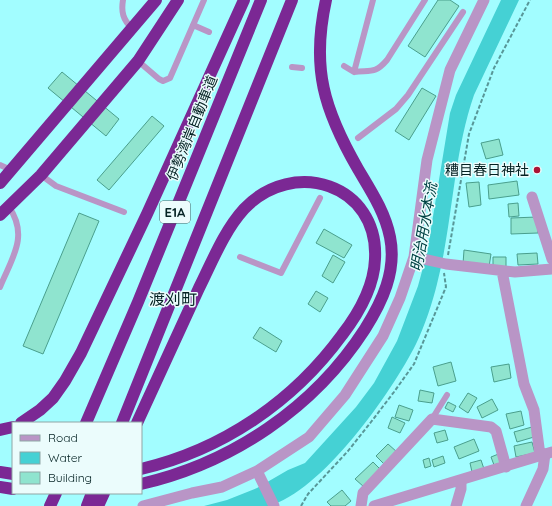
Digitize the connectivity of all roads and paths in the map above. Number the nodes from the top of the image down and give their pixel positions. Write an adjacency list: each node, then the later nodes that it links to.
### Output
1 (123, 0): 14 (lane)
2 (156, 0): 14 (highway)
3 (178, 0): 16 (highway)
4 (204, 0): 13 (lane)
5 (244, 0): 37 (highway)
6 (261, 0): 38 (highway, 伊勢湾岸自動車道 / E1A)
7 (292, 0): 39 (highway, E1A)
8 (326, 0): 50 (highway)
9 (373, 0): 20 (lane)
10 (426, 0): 20 (lane)
11 (484, 0): 30 (street)
12 (463, 12): 21 (lane)
13 (193, 26): 15 (lane); 16 (lane)
14 (132, 28): 22 (highway)
15 (209, 32)
16 (138, 61): 23 (highway)
17 (344, 66): 20 (lane)
18 (292, 67): 19 (lane)
19 (302, 68)
20 (354, 72)
21 (358, 138)
22 (5, 167): 24 (highway)
23 (41, 175): 27 (highway); 28 (lane)
24 (0, 182)
25 (532, 197): 31 (street)
26 (320, 198): 29 (lane)
27 (4, 211): 34 (lane)
28 (124, 212)
29 (240, 257)
30 (414, 257): 33 (street); 46 (street)
31 (552, 259)
32 (552, 268): 33 (street)
33 (502, 271): 43 (street)
34 (0, 287)
35 (447, 395): 36 (lane)
36 (432, 418): 44 (street); 62 (street)
37 (22, 422)
38 (86, 422)
39 (122, 422)
40 (137, 422): 45 (highway)
41 (12, 427): 42 (highway)
42 (0, 430)
43 (546, 454): 44 (street); 65 (street)
44 (506, 467): 49 (street)
45 (142, 469)
46 (257, 471): 60 (street); 61 (street)
47 (0, 472): 48 (highway)
48 (12, 474)
49 (461, 481): 56 (street); 64 (street)
50 (142, 484)
51 (0, 487): 52 (highway)
52 (12, 489)
53 (56, 494): 57 (highway)
54 (92, 494): 58 (highway)
55 (104, 494): 59 (highway)
56 (396, 503): 63 (street)
57 (50, 506)
58 (87, 506)
59 (98, 506)
60 (143, 506)
61 (274, 506)
62 (361, 506)
63 (374, 506)
64 (456, 506)
65 (526, 506)

